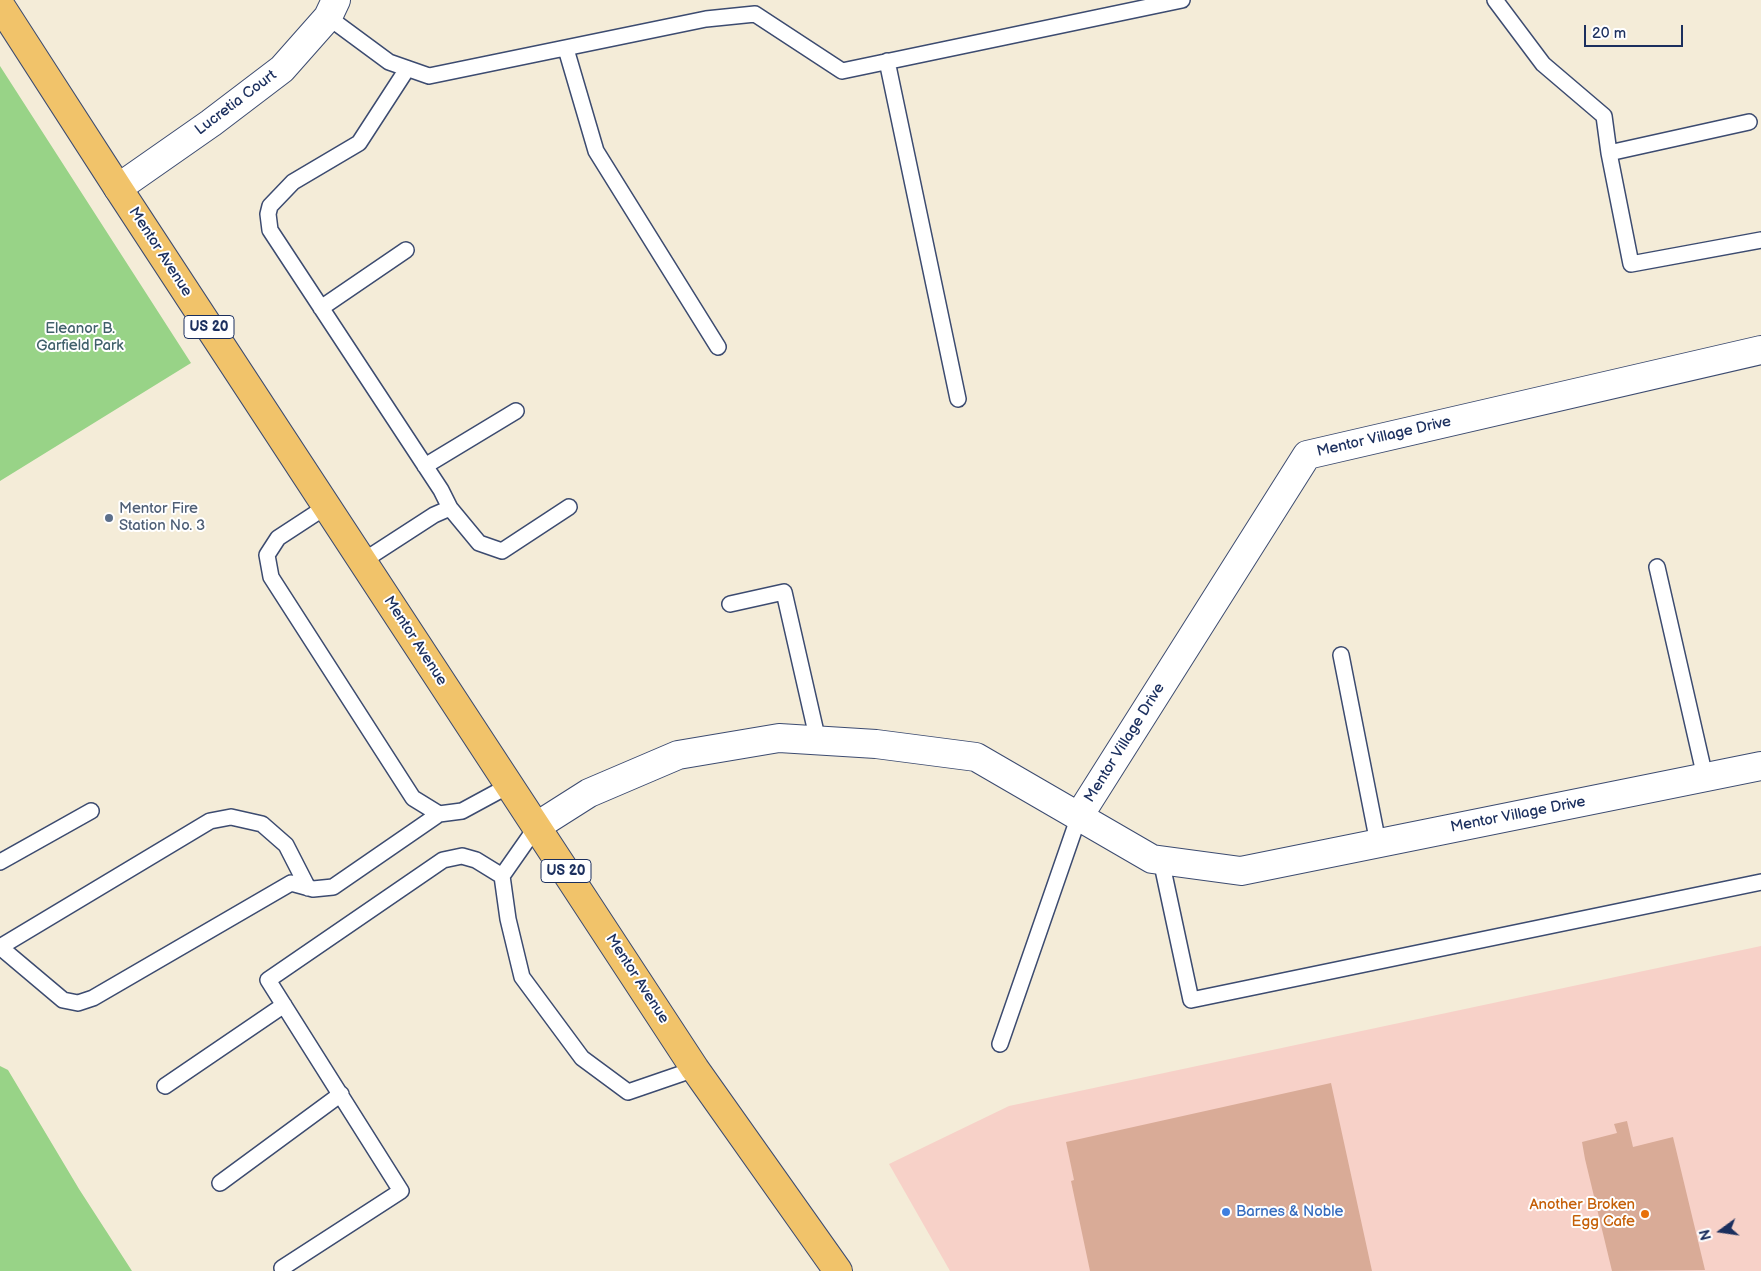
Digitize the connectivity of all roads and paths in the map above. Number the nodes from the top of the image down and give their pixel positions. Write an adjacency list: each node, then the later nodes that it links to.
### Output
1 (1182, 0): 6 (lane)
2 (1495, 0): 9 (lane)
3 (0, 5): 10 (main road, Mentor Avenue / US 20)
4 (332, 8): 7 (lane); 10 (street, Lucretia Court)
5 (566, 49): 6 (lane); 7 (lane); 14 (lane)
6 (887, 61): 16 (lane)
7 (407, 68): 13 (lane)
8 (1749, 122): 9 (lane)
9 (1609, 153): 11 (lane)
10 (118, 188): 19 (main road, Mentor Avenue / US 20)
11 (1761, 240)
12 (406, 250): 13 (lane)
13 (321, 308): 18 (lane)
14 (718, 347)
15 (1761, 350): 32 (street, Mentor Village Drive)
16 (958, 399)
17 (516, 411): 18 (lane)
18 (425, 466): 21 (lane)
19 (327, 506): 22 (main road, Mentor Avenue / US 20); 31 (lane)
20 (569, 507): 21 (lane)
21 (450, 508): 22 (lane)
22 (363, 562): 29 (main road, Mentor Avenue / US 20)
23 (1657, 567): 28 (lane)
24 (730, 604): 26 (lane)
25 (1341, 655): 34 (lane)
26 (818, 741): 32 (street, Mentor Village Drive); 33 (street, Mentor Village Drive)
27 (1761, 766): 28 (street, Mentor Village Drive)
28 (1705, 777): 34 (street, Mentor Village Drive)
29 (510, 785): 31 (lane); 33 (main road, Mentor Avenue / US 20)
30 (91, 811): 36 (lane)
31 (439, 814): 39 (lane)
32 (1078, 816): 35 (street, Mentor Village Drive); 42 (lane)
33 (537, 826): 37 (lane); 43 (main road, Mentor Avenue / US 20)
34 (1378, 843): 35 (street, Mentor Village Drive)
35 (1161, 860): 38 (lane)
36 (0, 862)
37 (502, 876): 41 (lane); 43 (lane)
38 (1761, 882)
39 (308, 888): 40 (lane); 40 (lane)
40 (0, 947)
41 (284, 1005): 44 (lane); 45 (lane)
42 (1000, 1044)
43 (695, 1069): 48 (main road, Mentor Avenue / US 20)
44 (165, 1086)
45 (340, 1094): 46 (lane); 47 (lane)
46 (220, 1183)
47 (282, 1268)
48 (838, 1271)

